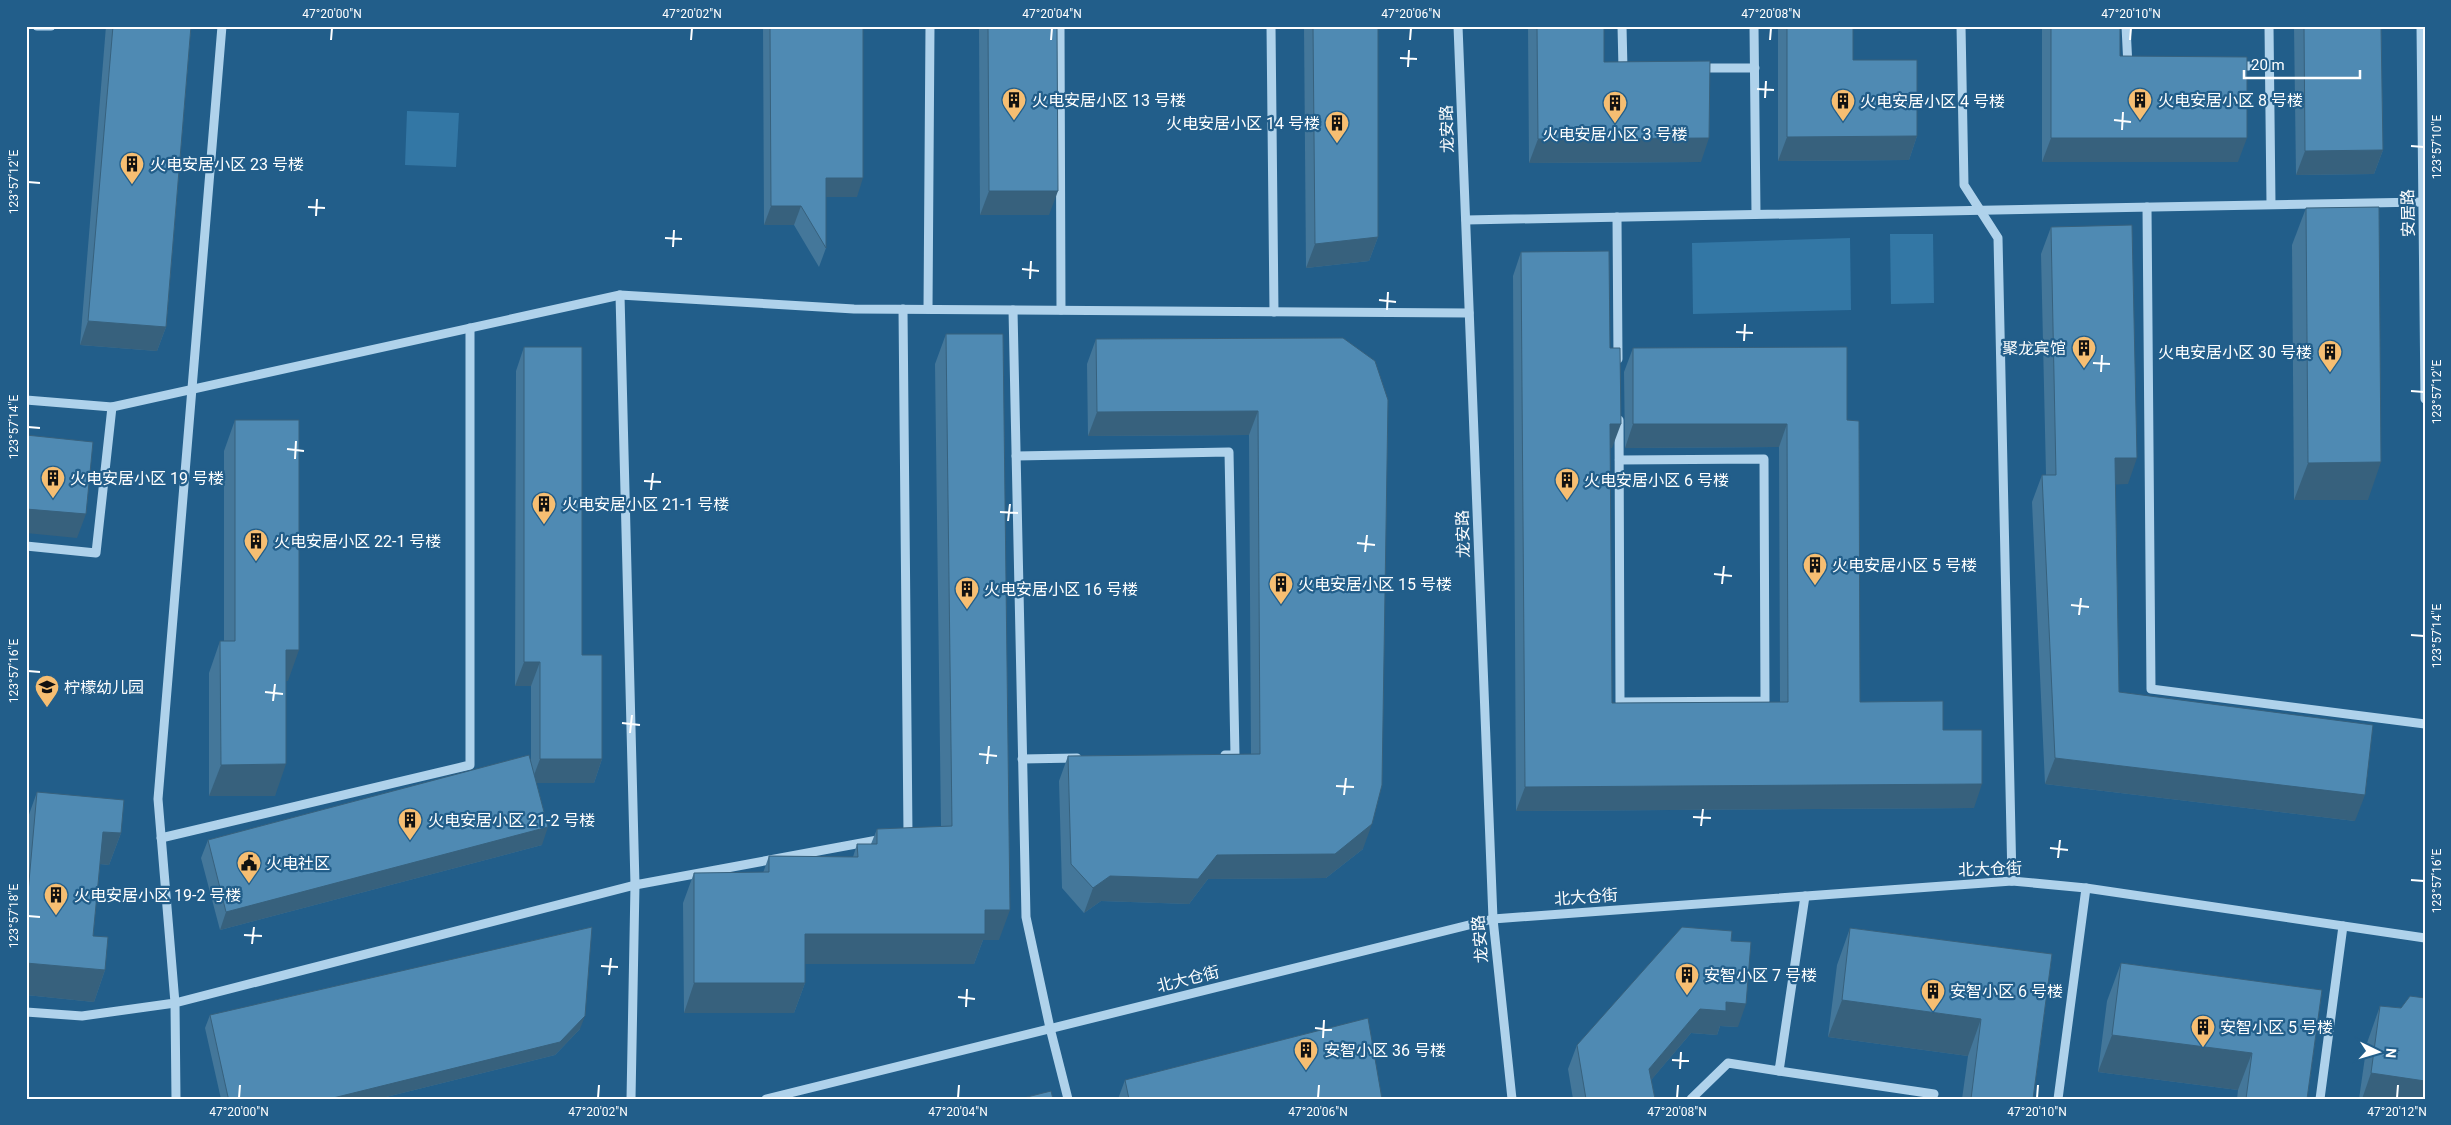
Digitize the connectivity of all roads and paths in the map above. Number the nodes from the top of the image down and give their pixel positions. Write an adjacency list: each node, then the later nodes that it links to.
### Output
1 (37, 26): 2 (street)
2 (51, 26)
3 (222, 26): 36 (street)
4 (930, 26): 29 (street)
5 (1060, 26): 31 (street)
6 (1271, 26): 32 (street)
7 (1458, 26): 26 (street, 龙安路)
8 (1622, 26): 19 (street)
9 (1754, 26): 18 (street)
10 (1961, 26): 23 (street)
11 (2126, 26): 16 (street)
12 (2269, 26): 15 (street)
13 (2421, 26): 20 (street, 安居路)
14 (2222, 66): 15 (street)
15 (2270, 66): 21 (street)
16 (2136, 67)
17 (1689, 68): 18 (street)
18 (1755, 68): 24 (street)
19 (1642, 69)
20 (2423, 202): 21 (street); 37 (street, 安居路)
21 (2271, 204): 22 (street)
22 (2147, 207): 23 (street); 44 (street)
23 (1980, 210): 24 (street); 49 (street)
24 (1756, 214): 25 (street)
25 (1617, 217): 26 (street); 35 (street)
26 (1466, 220): 33 (street, 龙安路)
27 (620, 295): 28 (street); 34 (street); 50 (street)
28 (903, 309): 29 (street); 50 (street)
29 (928, 309): 30 (street)
30 (1013, 310): 31 (street); 41 (street)
31 (1061, 310): 32 (street)
32 (1274, 312): 33 (street)
33 (1469, 313): 53 (street, 龙安路)
34 (470, 328): 36 (street); 48 (street)
35 (1618, 372)
36 (190, 390): 39 (street); 48 (street)
37 (2425, 399)
38 (26, 400): 39 (street)
39 (112, 407): 43 (street)
40 (1618, 411): 42 (street)
41 (1016, 456): 45 (street); 47 (street)
42 (1619, 460): 42 (street)
43 (26, 546)
44 (2425, 724)
45 (1216, 756)
46 (1090, 758): 47 (street)
47 (1022, 759): 58 (street)
48 (161, 838): 56 (street)
49 (2012, 881): 51 (street, 北大仓街); 52 (street, 北大仓街)
50 (635, 885): 56 (street); 63 (street)
51 (2086, 888): 54 (street, 北大仓街); 61 (street)
52 (1805, 896): 53 (street, 北大仓街); 59 (street)
53 (1493, 919): 58 (street, 北大仓街); 66 (street, 龙安路)
54 (2343, 926): 55 (street, 北大仓街); 68 (street)
55 (2425, 938)
56 (175, 1002): 57 (street); 62 (street)
57 (26, 1012)
58 (1050, 1028): 64 (street, 北大仓街); 65 (street)
59 (1779, 1071): 60 (street); 67 (street)
60 (1934, 1094)
61 (2060, 1098)
62 (176, 1099)
63 (631, 1099)
64 (766, 1099)
65 (1068, 1099)
66 (1512, 1099)
67 (1691, 1099)
68 (2320, 1099)

